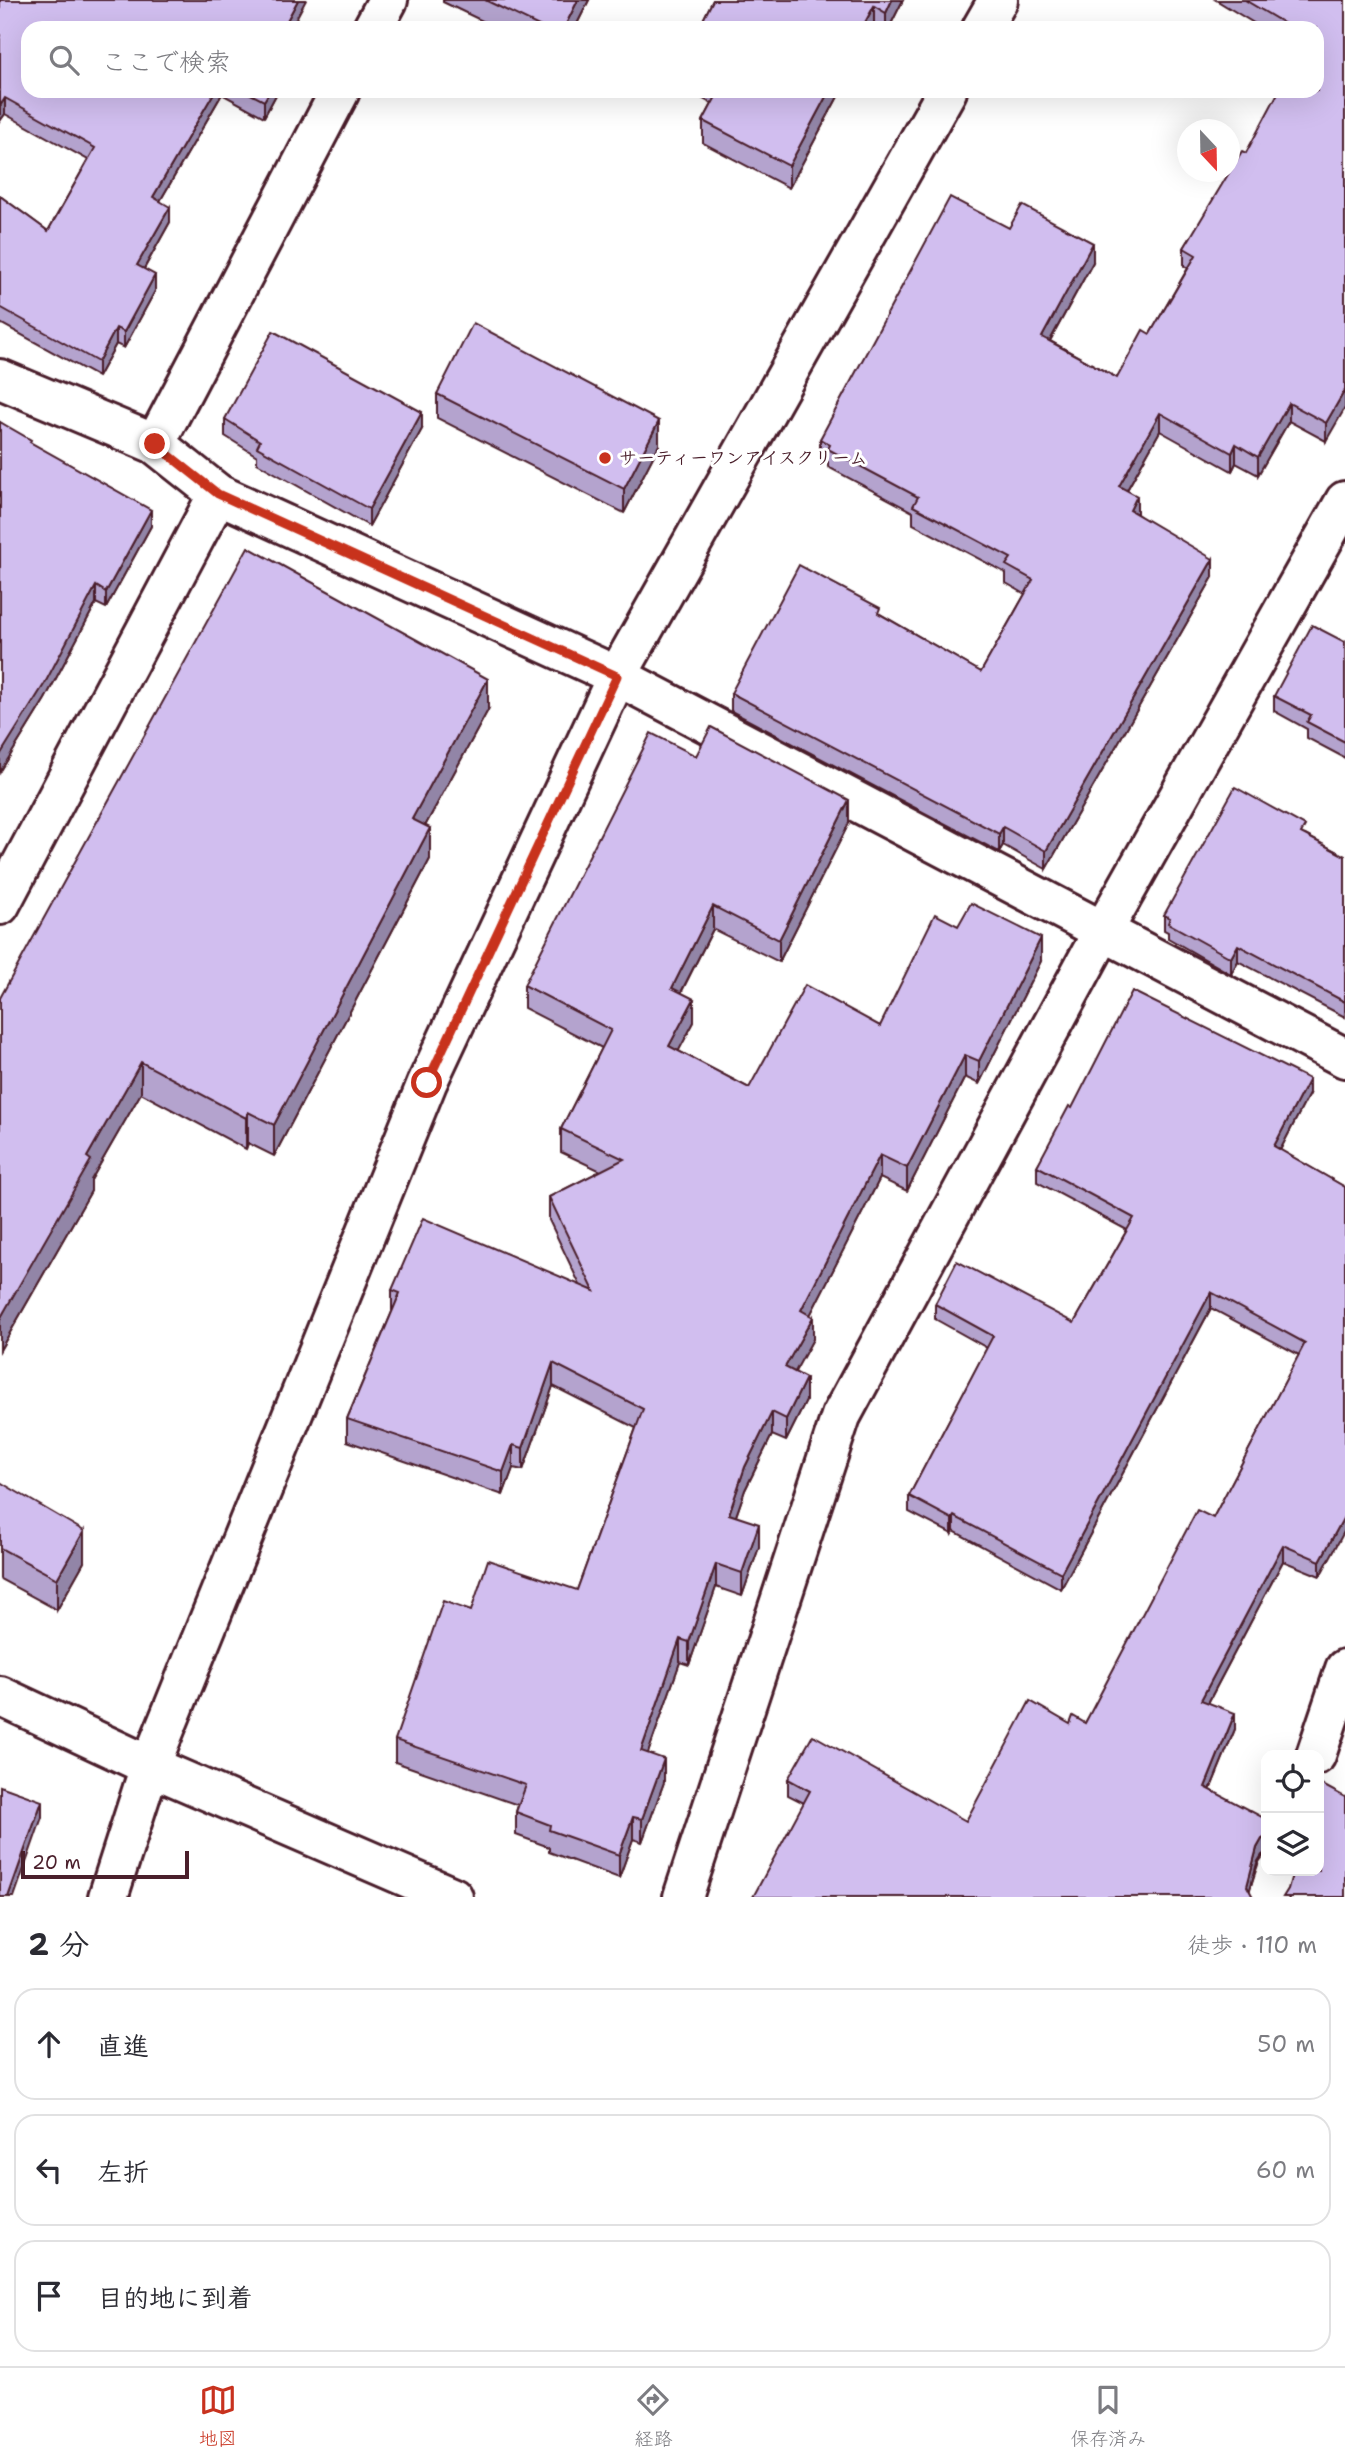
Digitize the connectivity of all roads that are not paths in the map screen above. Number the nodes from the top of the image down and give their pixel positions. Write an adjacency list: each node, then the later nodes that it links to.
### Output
1 (388, 0): 3 (street)
2 (998, 0): 4 (street)
3 (377, 21)
4 (986, 21)
5 (336, 98): 8 (street)
6 (943, 98): 11 (street)
7 (0, 379): 8 (street)
8 (155, 444): 9 (street)
9 (218, 494): 11 (street); 12 (street)
10 (1345, 501): 13 (street)
11 (617, 676): 13 (street); 18 (street)
12 (0, 905)
13 (1104, 932): 14 (street); 22 (street)
14 (1345, 1058)
15 (1345, 1669): 17 (street)
16 (0, 1696): 18 (street)
17 (1318, 1750)
18 (150, 1766): 20 (street); 21 (street)
19 (1275, 1876): 23 (street)
20 (108, 1897)
21 (453, 1897)
22 (683, 1897)
23 (1268, 1897)

